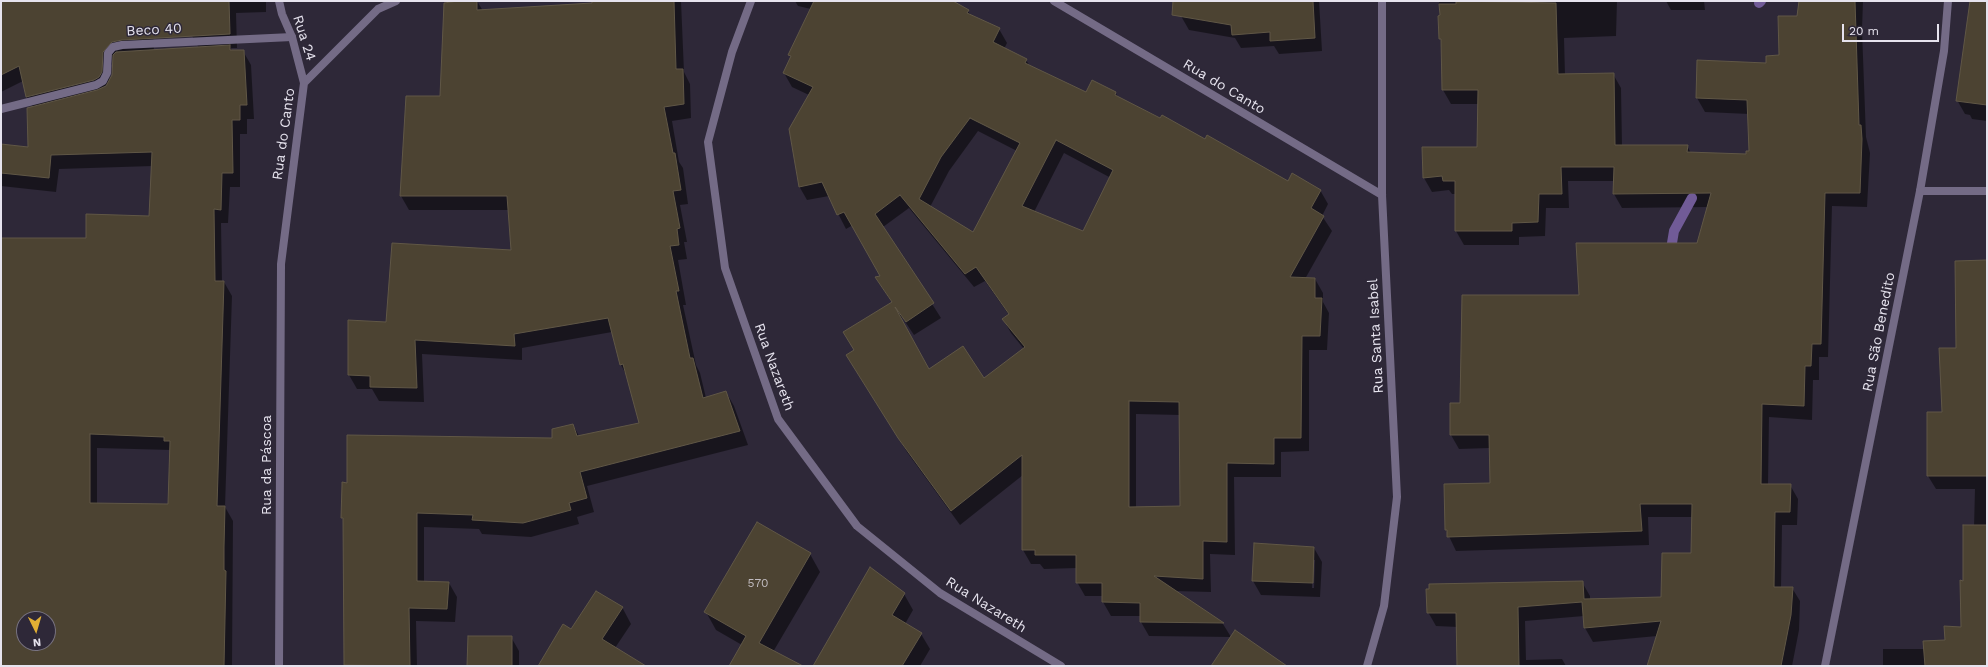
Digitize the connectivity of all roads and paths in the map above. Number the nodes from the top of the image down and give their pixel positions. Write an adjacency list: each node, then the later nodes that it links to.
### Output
1 (279, 1): 7 (street, Rua 24)
2 (396, 1): 8 (street, Rua do Canto)
3 (751, 1): 15 (street, Rua Nazareth)
4 (1054, 1): 12 (street, Rua do Canto)
5 (1382, 1): 12 (street, Rua Santa Isabel)
6 (1948, 1): 10 (street, Rua São Benedito)
7 (292, 37): 8 (street, Rua 24); 9 (street, Beco 40)
8 (304, 83): 13 (street, Rua do Canto)
9 (1, 109)
10 (1920, 191): 11 (street); 17 (street, Rua São Benedito)
11 (1987, 191)
12 (1382, 195): 16 (street, Rua Santa Isabel)
13 (281, 264): 14 (street, Rua da Páscoa)
14 (279, 666)
15 (1061, 666)
16 (1367, 666)
17 (1825, 666)

